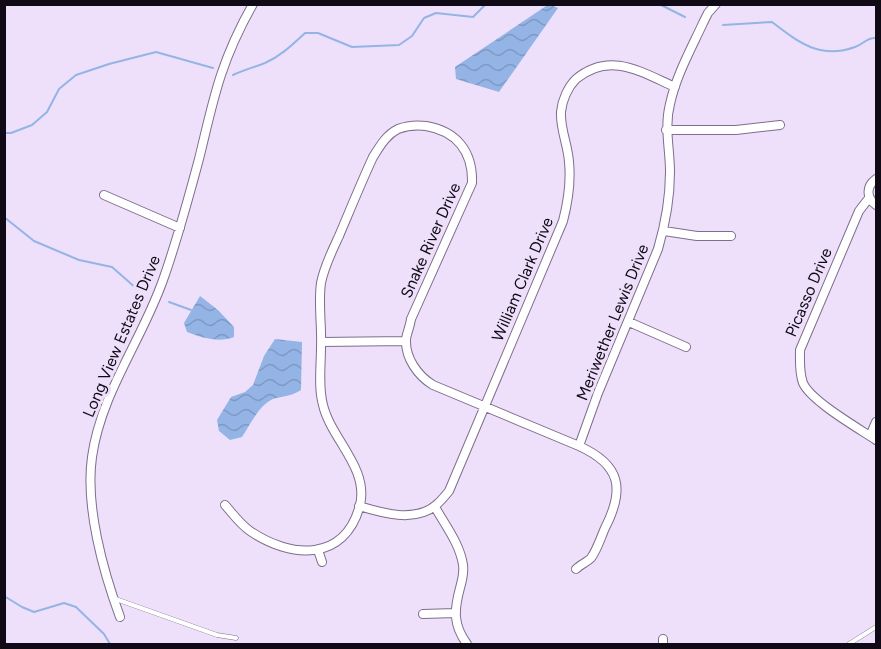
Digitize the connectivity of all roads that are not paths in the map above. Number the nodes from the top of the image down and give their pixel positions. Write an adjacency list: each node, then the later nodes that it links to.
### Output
1 (253, 4): 10 (street, Long View Estates Drive)
2 (716, 4): 3 (street, Meriwether Lewis Drive)
3 (675, 87): 5 (street, Meriwether Lewis Drive); 17 (street, William Clark Drive)
4 (780, 124): 5 (street)
5 (666, 130): 11 (street, Meriwether Lewis Drive)
6 (876, 179): 8 (street, Picasso Drive)
7 (104, 195): 10 (street)
8 (869, 198): 9 (street); 19 (street, Picasso Drive)
9 (876, 205)
10 (180, 228): 27 (street, Long View Estates Drive)
11 (664, 231): 12 (street); 13 (street, Meriwether Lewis Drive)
12 (731, 236)
13 (629, 322): 16 (street); 20 (street, Meriwether Lewis Drive)
14 (406, 340): 15 (street); 15 (street, Snake River Drive); 17 (street)
15 (321, 342): 22 (street, Snake River Drive)
16 (686, 347)
17 (484, 408): 20 (street); 23 (street, William Clark Drive)
18 (876, 422): 19 (street)
19 (873, 438)
20 (579, 446): 26 (street)
21 (225, 505): 24 (street)
22 (359, 506): 23 (street); 24 (street)
23 (435, 507): 28 (street)
24 (318, 549): 25 (street)
25 (322, 562)
26 (576, 568)
27 (113, 598): 30 (street, Long View Estates Drive); 32 (lane)
28 (455, 613): 29 (street); 33 (street)
29 (423, 614)
30 (120, 617)
31 (876, 627): 34 (lane)
32 (236, 638)
33 (467, 645)
34 (849, 645)

